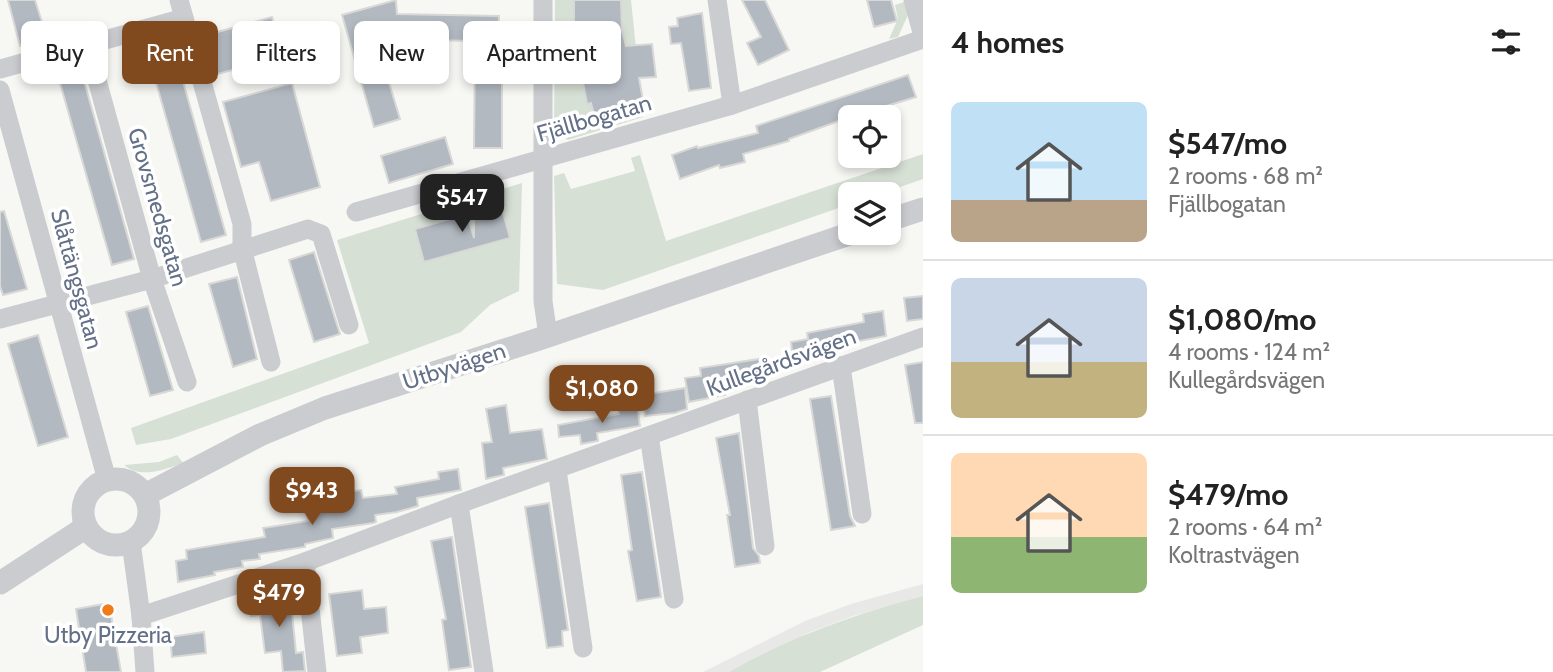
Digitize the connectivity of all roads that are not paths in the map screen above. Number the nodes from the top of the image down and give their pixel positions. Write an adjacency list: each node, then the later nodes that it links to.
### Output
1 (543, 0): 12 (street)
2 (717, 0): 11 (street)
3 (913, 0): 6 (street)
4 (182, 9): 5 (street); 17 (street)
5 (108, 36)
6 (923, 38): 11 (street, Fjällbogatan)
7 (21, 63): 8 (street)
8 (0, 69)
9 (98, 84): 18 (street, Grovsmedsgatan)
10 (0, 90): 19 (street, Slåttängsgatan)
11 (732, 104): 12 (street, Fjällbogatan)
12 (542, 159): 14 (street, Fjällbogatan); 22 (street)
13 (923, 209): 15 (street)
14 (356, 212)
15 (901, 216)
16 (838, 238): 22 (street, Utbyvägen)
17 (242, 248): 18 (street); 21 (street); 24 (street)
18 (152, 279): 19 (street); 26 (street, Grovsmedsgatan)
19 (60, 304): 20 (street); 30 (street, Slåttängsgatan)
20 (0, 319)
21 (349, 325)
22 (548, 336): 31 (street, Utbyvägen)
23 (923, 337): 25 (street, Kullegårdsvägen)
24 (271, 362)
25 (841, 366): 27 (street, Kullegårdsvägen); 33 (street)
26 (187, 382)
27 (747, 400): 28 (street, Kullegårdsvägen); 36 (street)
28 (649, 436): 29 (street, Kullegårdsvägen); 39 (street)
29 (557, 470): 32 (street, Kullegårdsvägen); 41 (street)
30 (107, 480): 31 (street); 34 (street)
31 (145, 495): 35 (street)
32 (459, 504): 37 (street, Kullegårdsvägen); 44 (street)
33 (862, 514)
34 (86, 527): 35 (street); 38 (street)
35 (131, 542): 40 (street)
36 (765, 546)
37 (305, 562): 40 (street, Kullegårdsvägen); 43 (street)
38 (0, 583)
39 (674, 599)
40 (141, 616): 42 (street)
41 (583, 648)
42 (145, 672)
43 (317, 672)
44 (484, 672)

